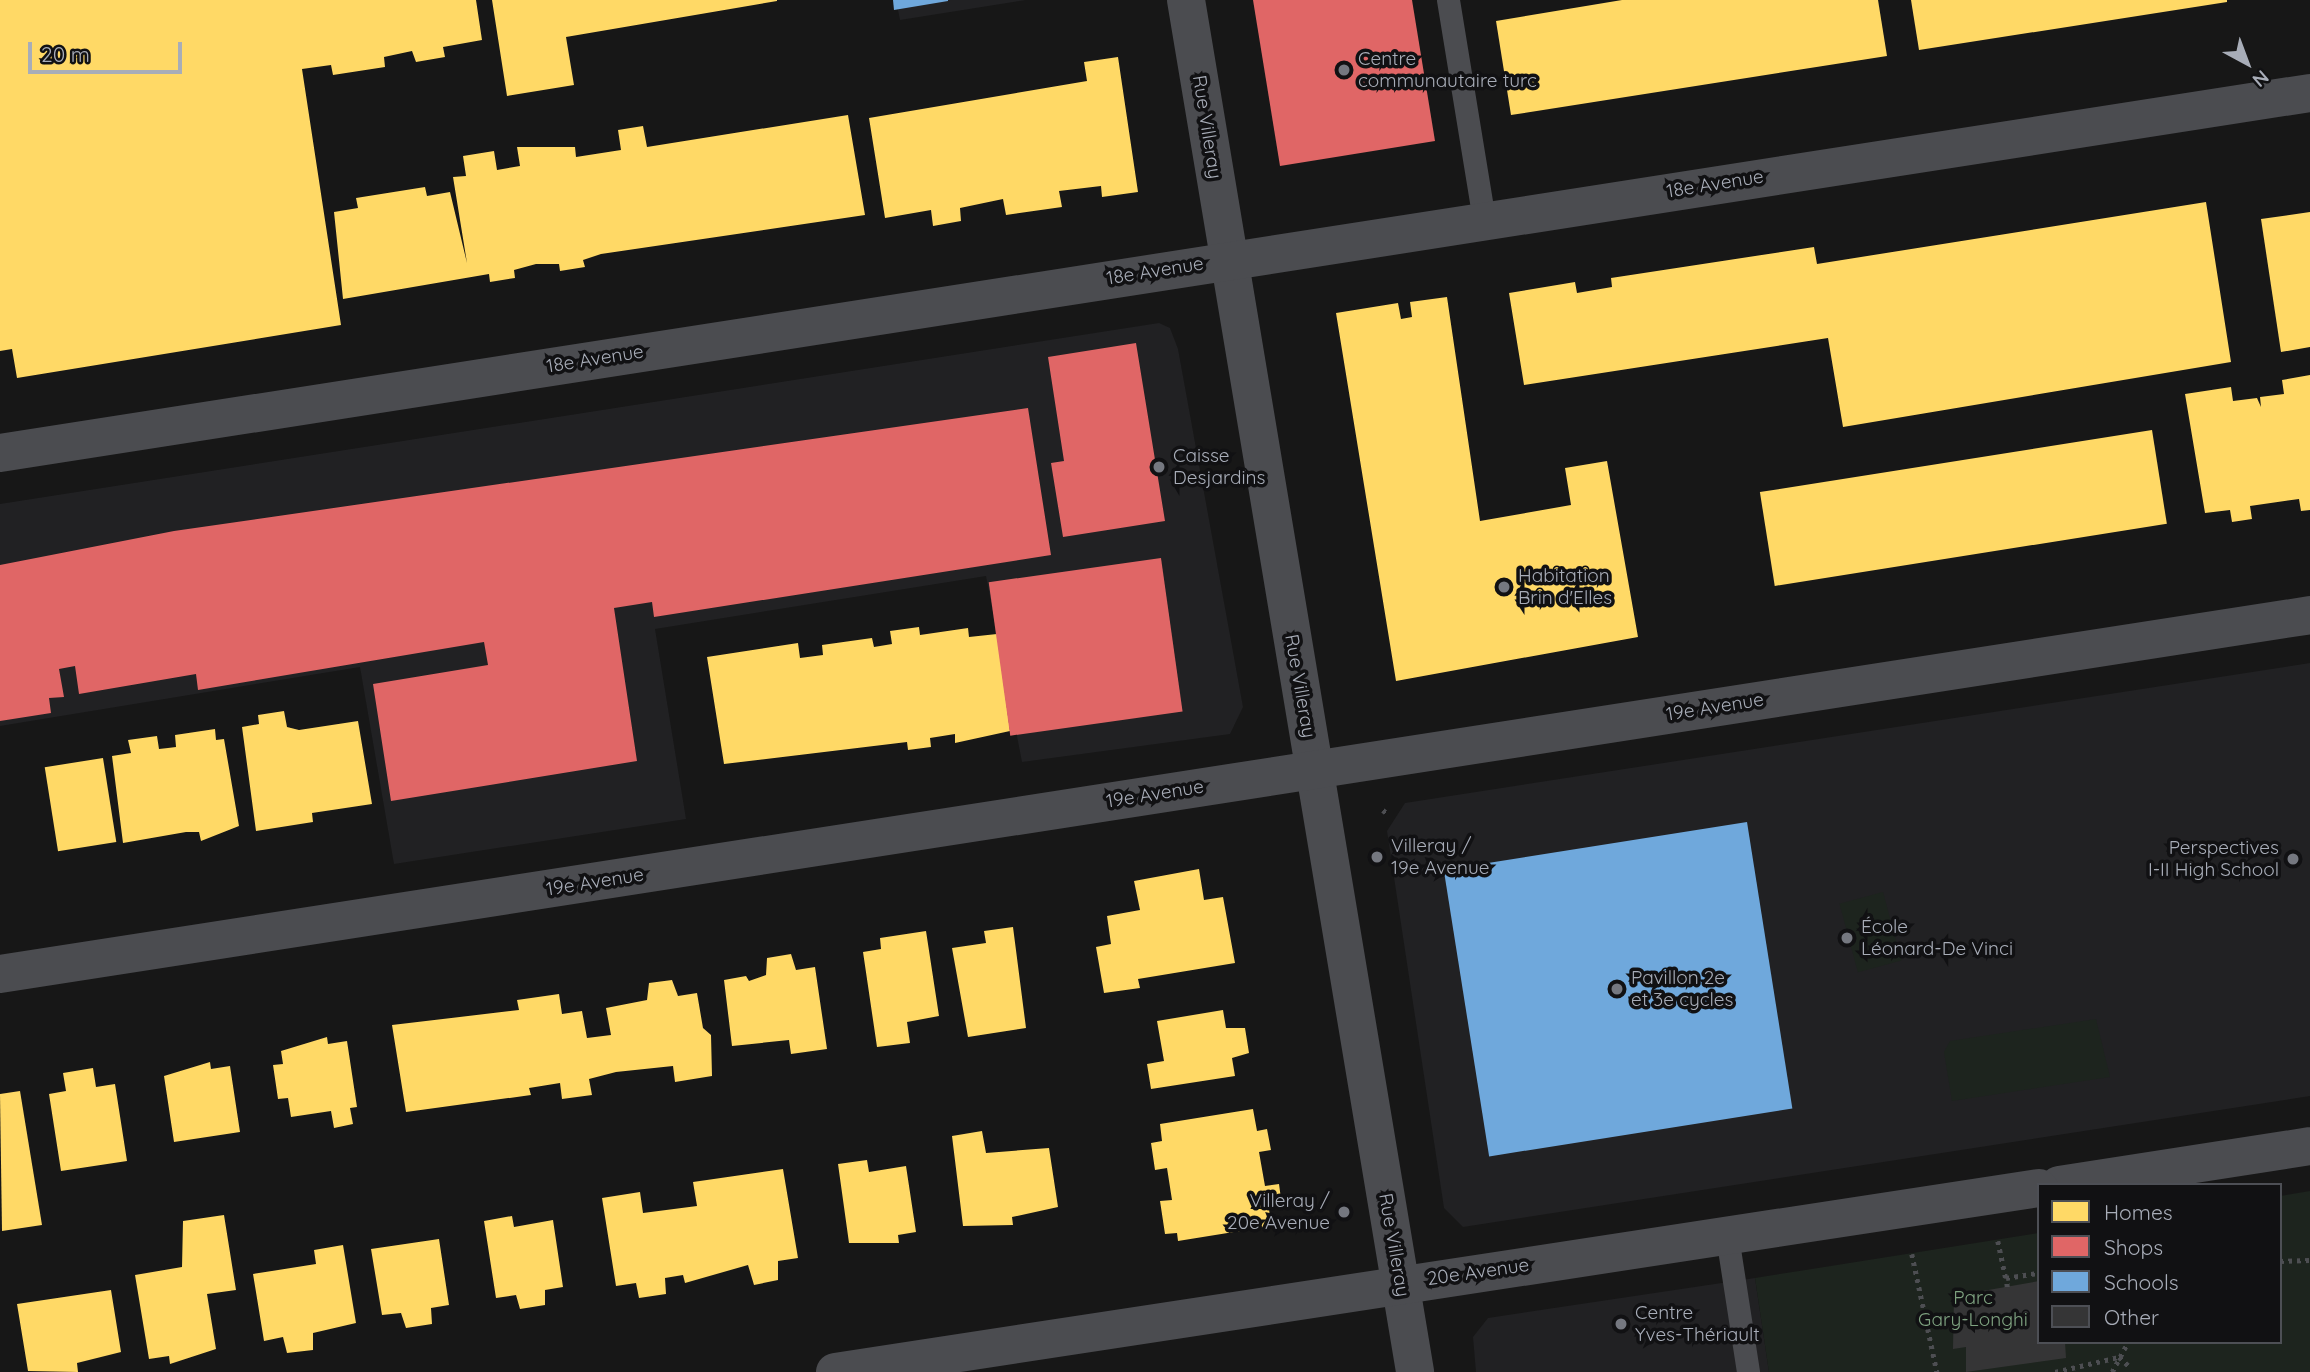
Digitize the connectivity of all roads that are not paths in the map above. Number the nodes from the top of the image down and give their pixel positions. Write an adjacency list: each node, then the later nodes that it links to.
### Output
1 (1186, 0): 5 (street, Rue Villeray)
2 (1448, 0): 4 (lane)
3 (2310, 93): 4 (street, 18e Avenue)
4 (1484, 220): 5 (street, 18e Avenue)
5 (1228, 260): 6 (street, 18e Avenue); 8 (street, Rue Villeray)
6 (0, 453)
7 (2310, 615): 8 (street, 19e Avenue)
8 (1314, 770): 9 (street, 19e Avenue); 14 (street, Rue Villeray)
9 (0, 974)
10 (2310, 1146): 11 (street)
11 (2072, 1183)
12 (2037, 1188): 13 (street, 20e Avenue)
13 (1727, 1236): 14 (street, 20e Avenue); 17 (lane)
14 (1401, 1284): 15 (street, 20e Avenue); 16 (street, Rue Villeray)
15 (835, 1372)
16 (1415, 1372)
17 (1748, 1372)

